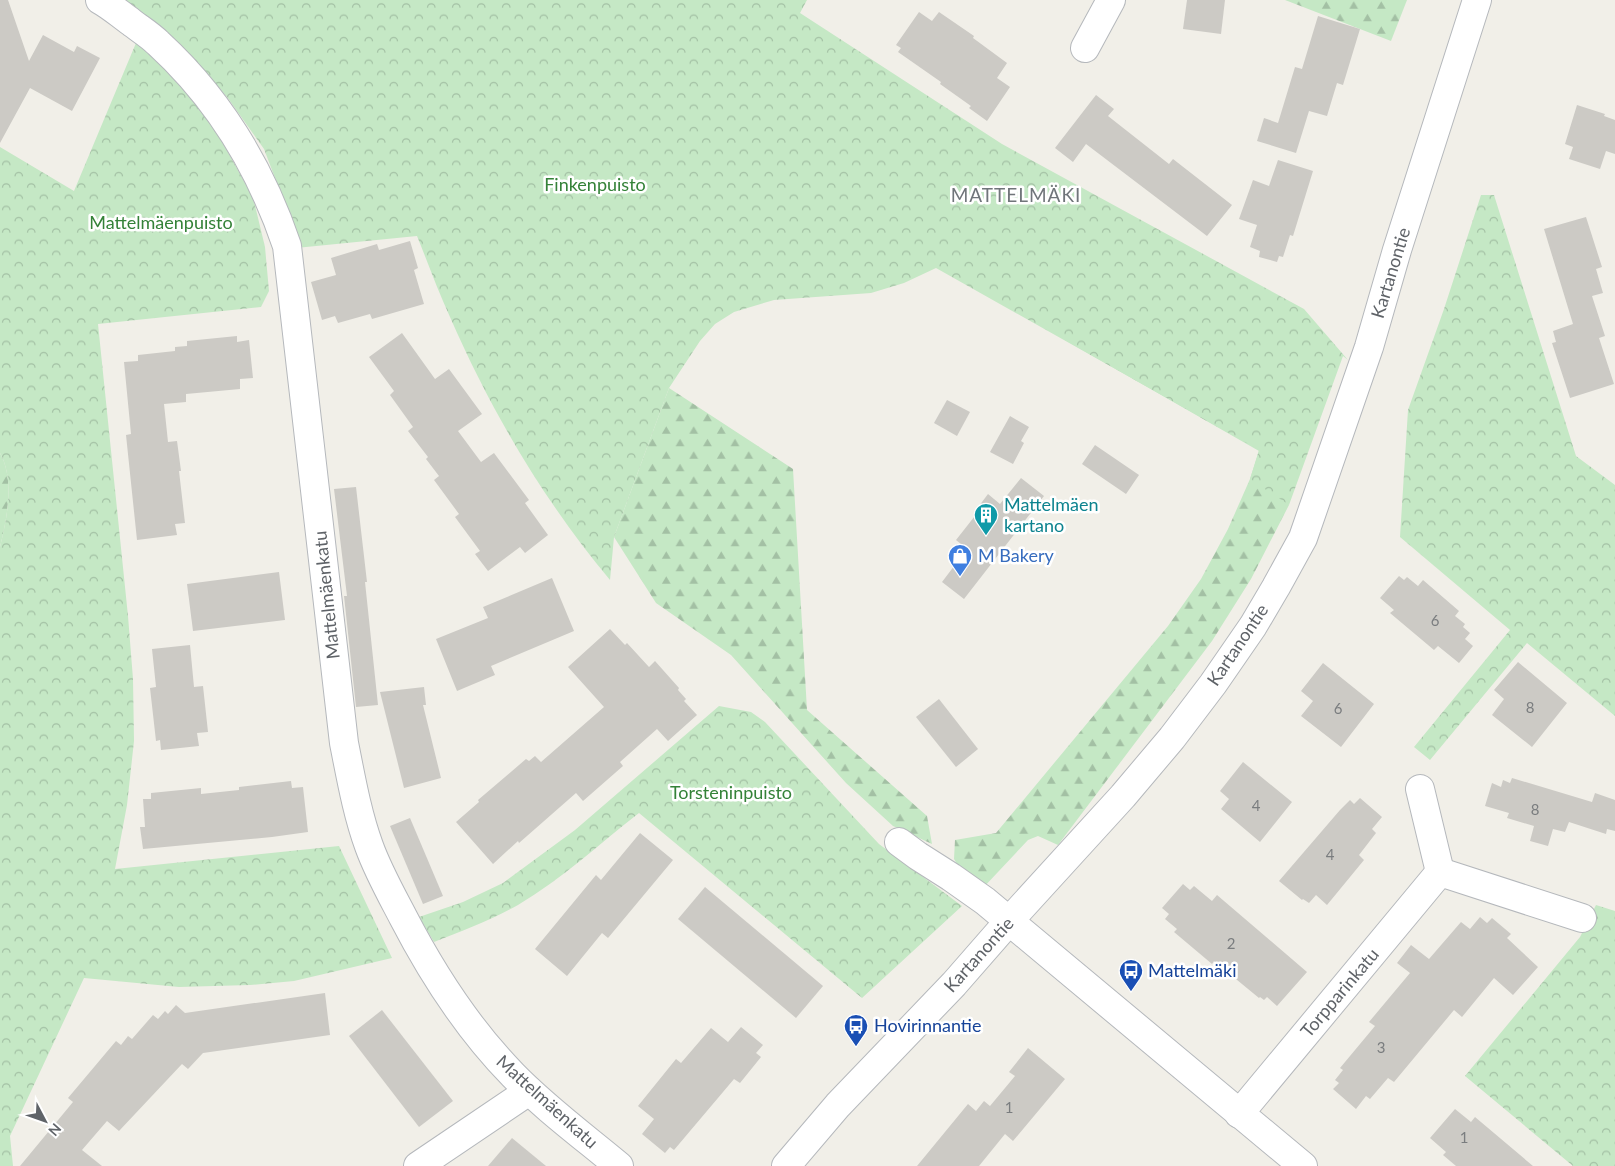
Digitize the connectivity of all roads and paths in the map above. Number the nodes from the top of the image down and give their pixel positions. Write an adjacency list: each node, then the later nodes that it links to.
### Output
1 (100, 0): 10 (street, Mattelmäenkatu)
2 (1111, 0): 4 (street)
3 (1477, 0): 9 (street, Kartanontie)
4 (1086, 48)
5 (1420, 789): 7 (street)
6 (899, 842): 9 (street)
7 (1440, 872): 8 (street); 11 (street, Torpparinkatu)
8 (1582, 918)
9 (1009, 921): 11 (street); 14 (street, Kartanontie)
10 (529, 1091): 12 (street); 13 (street, Mattelmäenkatu)
11 (1239, 1114): 15 (street)
12 (418, 1166)
13 (619, 1166)
14 (786, 1166)
15 (1303, 1166)

